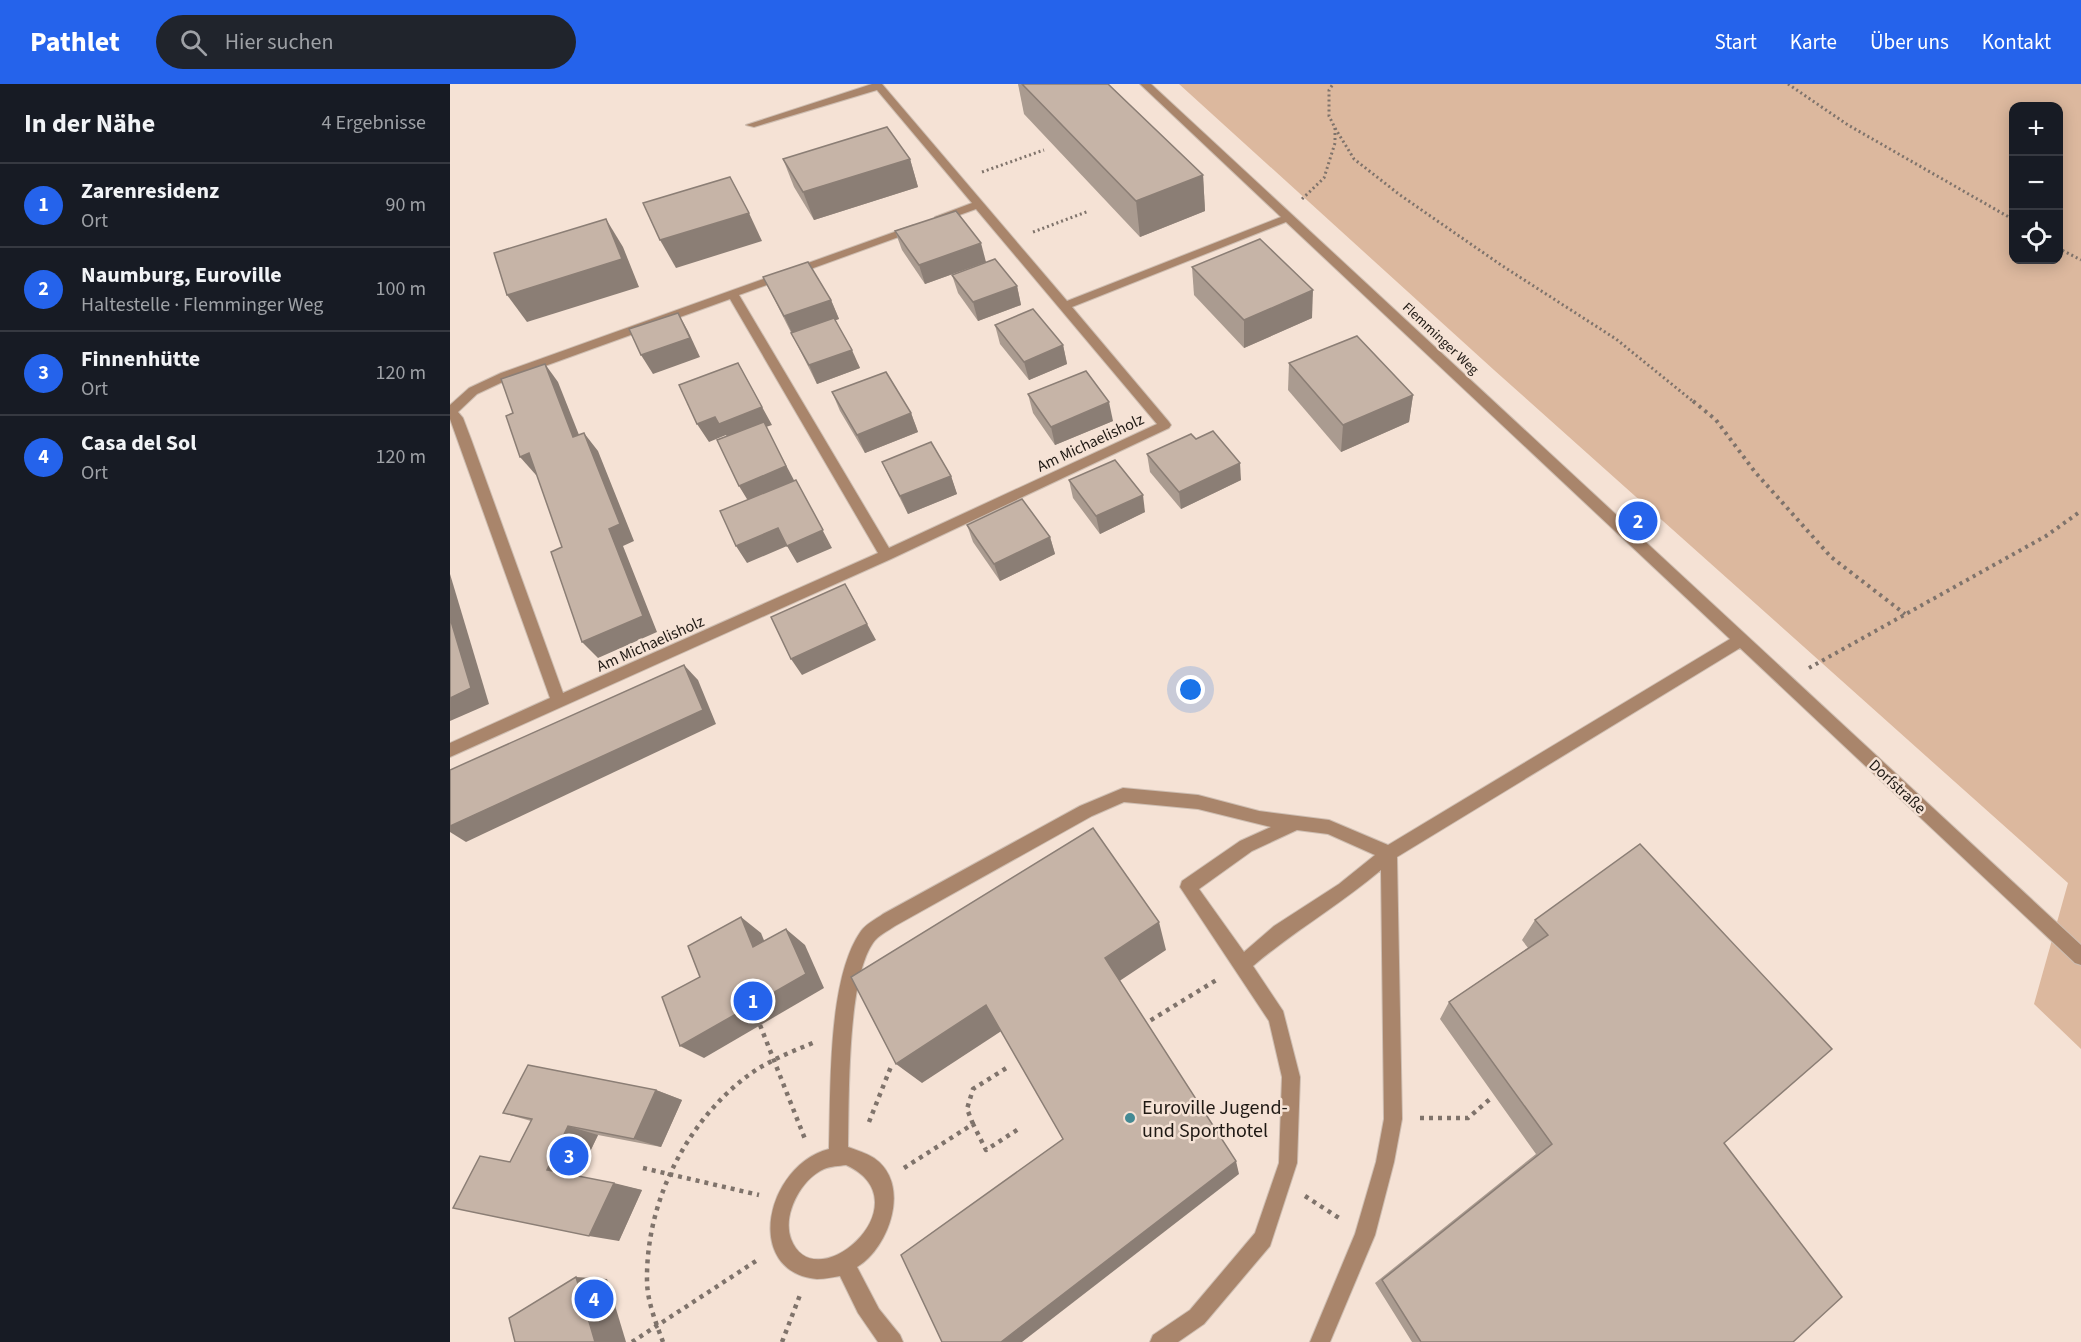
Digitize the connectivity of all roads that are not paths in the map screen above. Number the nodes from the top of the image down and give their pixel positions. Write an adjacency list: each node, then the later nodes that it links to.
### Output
1 (1145, 84): 5 (street, Flemminger Weg)
2 (878, 85): 3 (street); 4 (street, Am Michaelisholz)
3 (751, 125)
4 (980, 204): 6 (street); 7 (street, Am Michaelisholz)
5 (1289, 217): 7 (street); 10 (street, Flemminger Weg)
6 (733, 294): 8 (street); 9 (street)
7 (1065, 306): 9 (street, Am Michaelisholz)
8 (450, 412): 12 (street)
9 (886, 555): 12 (street, Am Michaelisholz)
10 (1715, 615): 11 (street, Dorfstraße)
11 (1741, 640): 15 (street); 16 (street, Dorfstraße)
12 (559, 702): 13 (street, Am Michaelisholz)
13 (450, 750)
14 (1297, 823): 15 (street); 17 (street); 18 (street)
15 (1389, 853): 17 (street); 22 (street)
16 (2081, 957)
17 (1242, 964): 21 (street)
18 (846, 1157): 19 (street); 19 (street)
19 (845, 1264): 20 (street)
20 (893, 1342)
21 (1160, 1342)
22 (1320, 1342)

